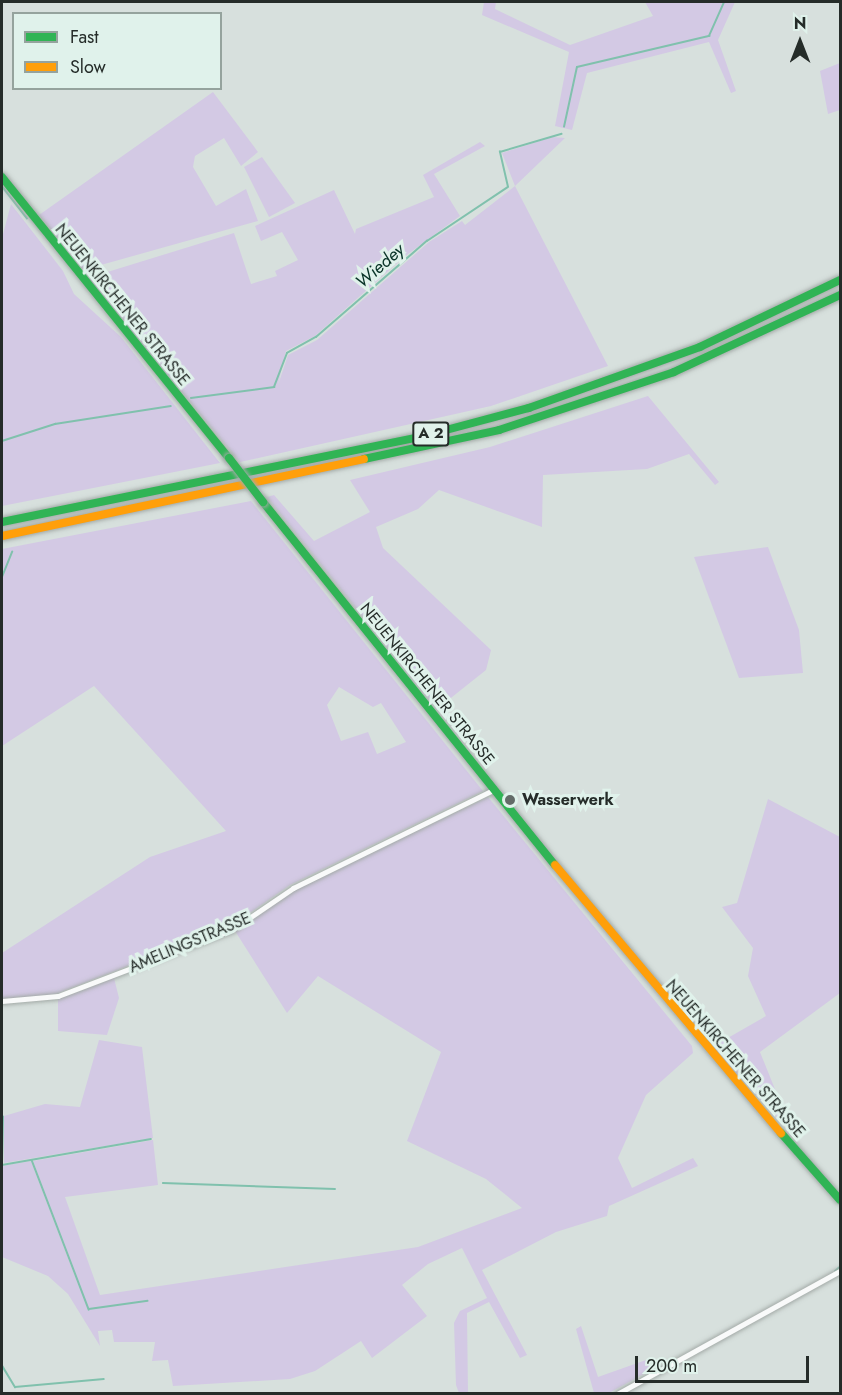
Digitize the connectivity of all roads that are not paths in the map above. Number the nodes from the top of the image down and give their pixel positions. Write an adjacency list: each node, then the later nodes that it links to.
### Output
1 (2, 177): 6 (main road, NEUENKIRCHENER STRASSE, bridge)
2 (840, 280): 4 (main road, A 2)
3 (840, 295): 5 (main road, A 2)
4 (2, 522)
5 (2, 536)
6 (495, 789): 7 (street, AMELINGSTRASSE); 8 (main road, NEUENKIRCHENER STRASSE)
7 (2, 1001)
8 (840, 1200)
9 (840, 1271): 10 (street)
10 (617, 1394)

